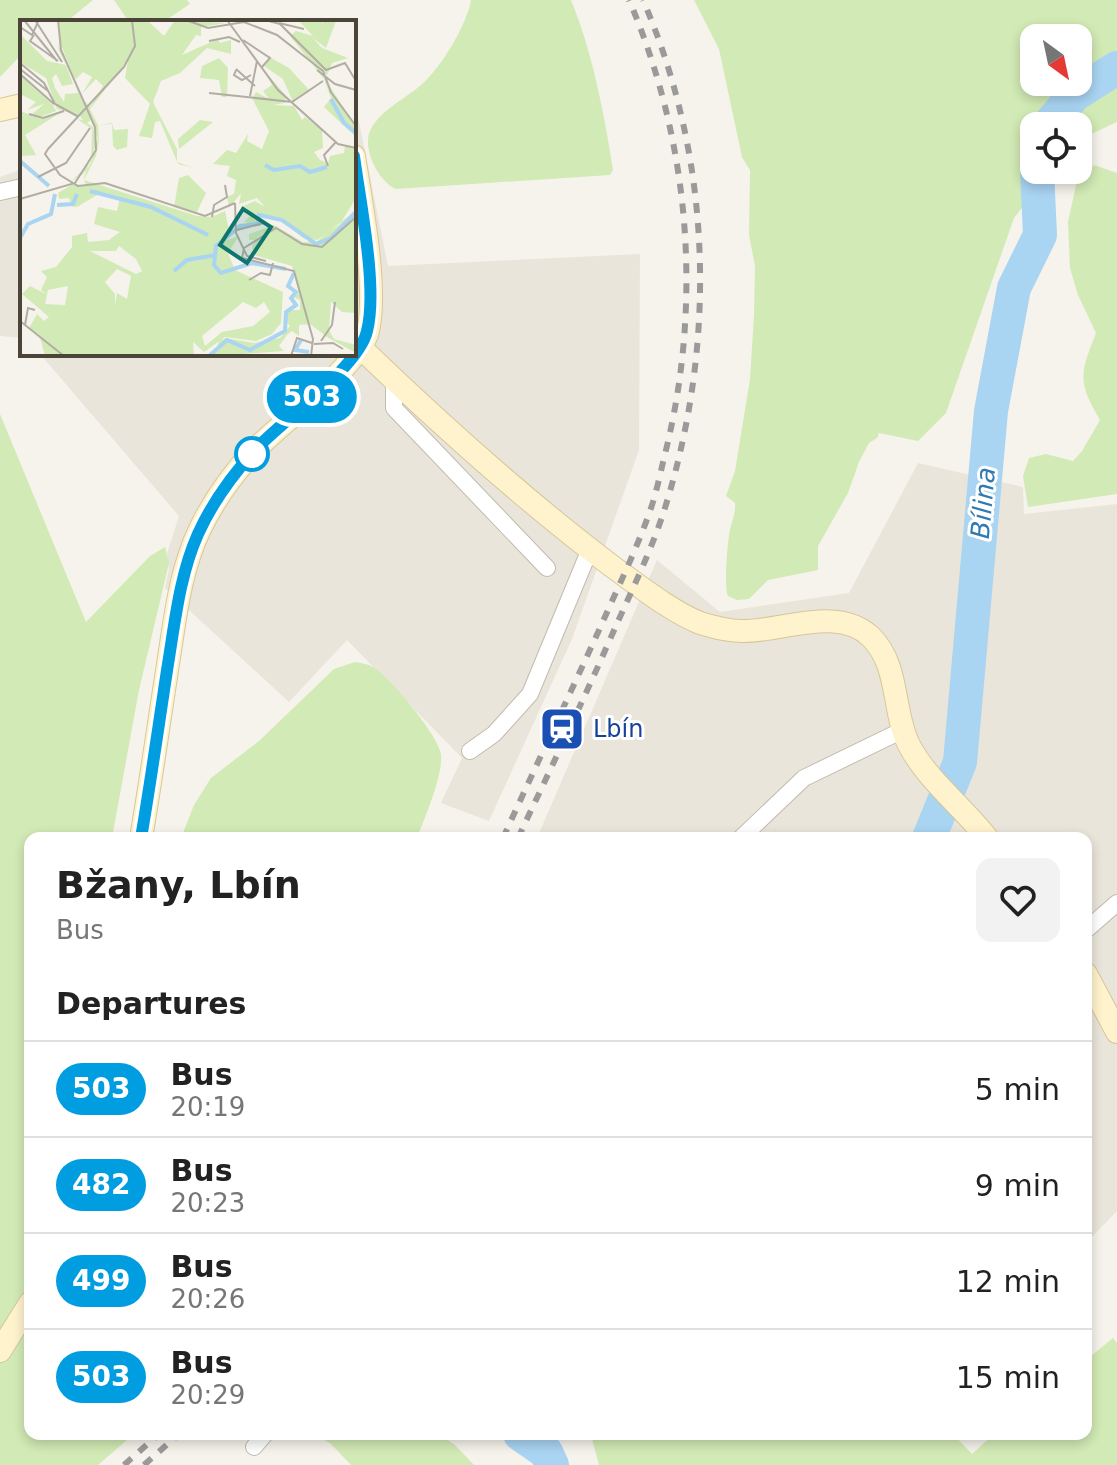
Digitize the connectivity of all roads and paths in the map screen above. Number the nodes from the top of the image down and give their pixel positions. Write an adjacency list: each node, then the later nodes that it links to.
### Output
1 (20, 105): 2 (street)
2 (0, 110)
3 (356, 173): 6 (street)
4 (20, 187): 5 (street)
5 (0, 192)
6 (357, 345): 8 (street)
7 (351, 356): 13 (street)
8 (394, 380): 9 (street); 10 (street)
9 (590, 549): 11 (street); 12 (street)
10 (547, 568)
11 (903, 730): 14 (street); 15 (street)
12 (470, 751)
13 (142, 832)
14 (747, 832)
15 (982, 832)
16 (1117, 903): 17 (street)
17 (1092, 925)
18 (1092, 985): 19 (street)
19 (1117, 1032)
20 (24, 1313): 21 (street)
21 (0, 1351)

